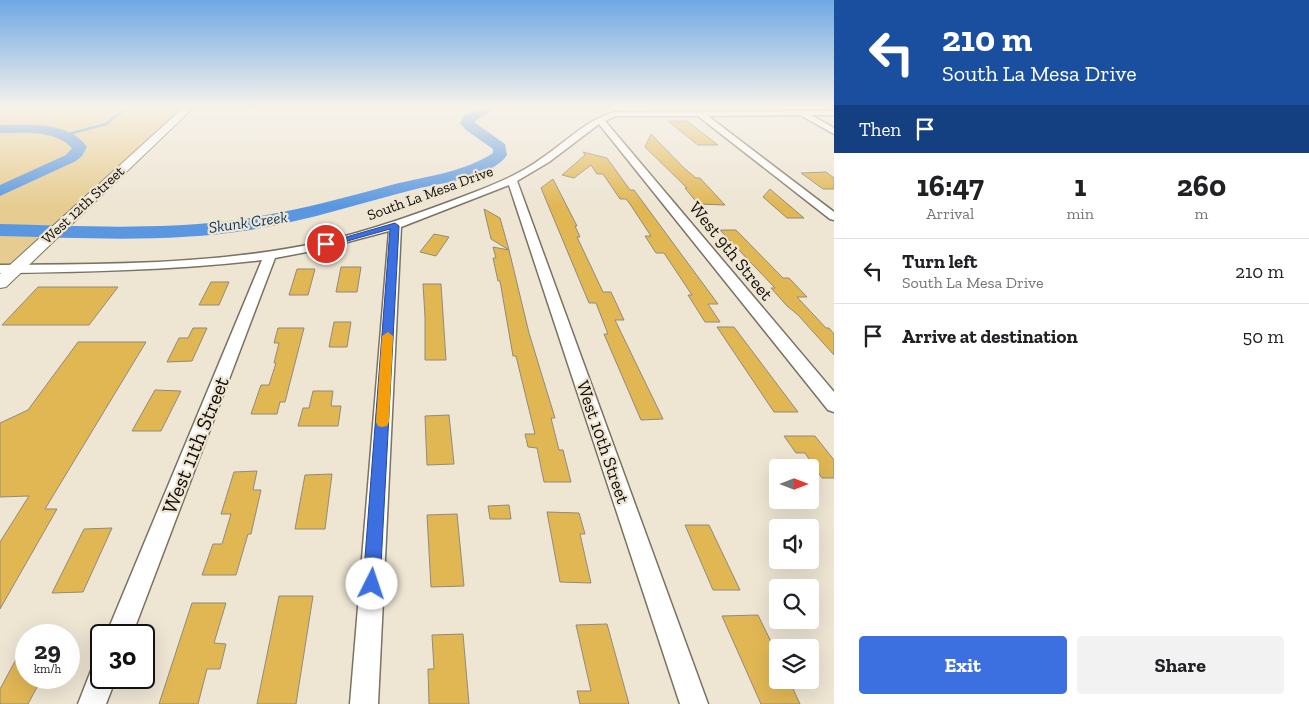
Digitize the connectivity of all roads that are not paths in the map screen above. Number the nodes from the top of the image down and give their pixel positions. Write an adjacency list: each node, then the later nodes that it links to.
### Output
1 (152, 141): 9 (main road, West 12th Street)
2 (572, 141): 5 (street, South La Mesa Drive)
3 (617, 141): 11 (street, West 9th Street)
4 (735, 141): 6 (street)
5 (512, 180): 7 (street, South La Mesa Drive); 16 (street, West 10th Street)
6 (834, 217)
7 (395, 226): 8 (street, South La Mesa Drive); 15 (street)
8 (270, 255): 9 (street, South La Mesa Drive); 12 (street, West 11th Street)
9 (8, 269): 10 (main road, West 12th Street)
10 (0, 283)
11 (832, 400)
12 (123, 624)
13 (98, 689): 14 (street)
14 (92, 704)
15 (364, 704)
16 (694, 704)

